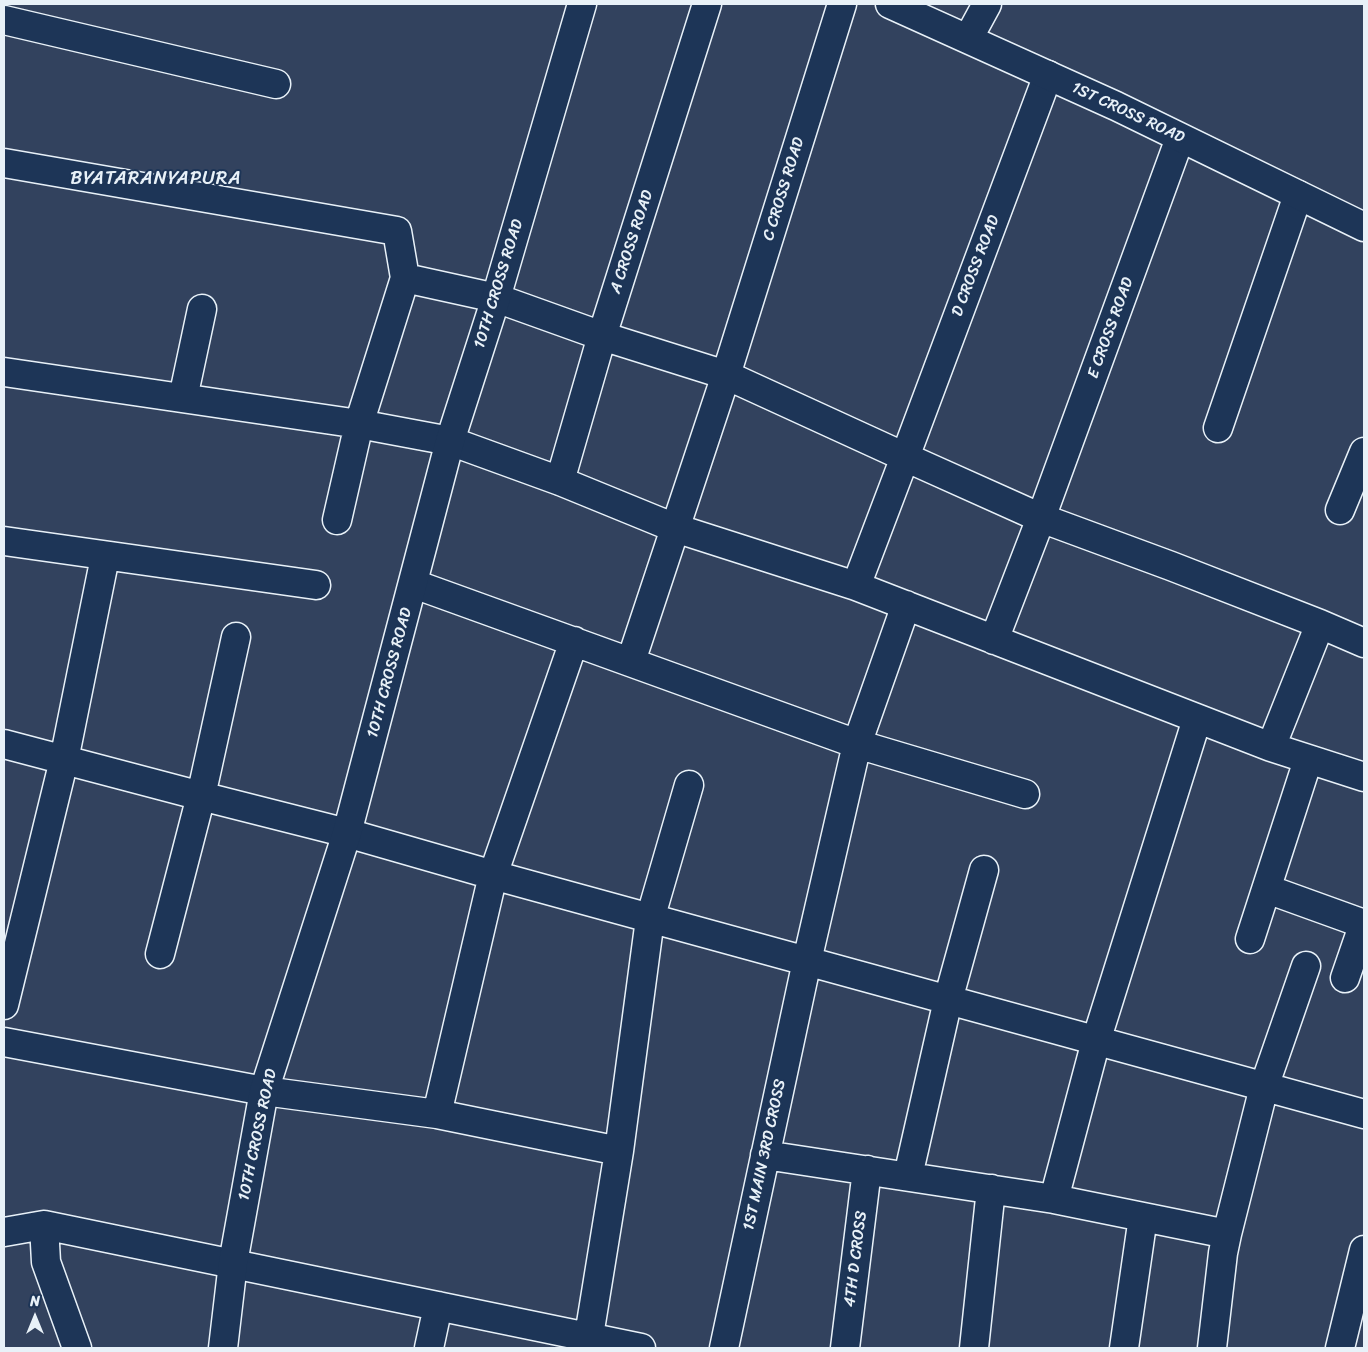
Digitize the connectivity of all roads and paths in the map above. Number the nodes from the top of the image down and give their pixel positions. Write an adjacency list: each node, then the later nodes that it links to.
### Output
1 (582, 4): 15 (street, 10TH CROSS ROAD)
2 (707, 4): 17 (street, A CROSS ROAD)
3 (842, 4): 19 (street, C CROSS ROAD)
4 (890, 4): 7 (street, 1ST CROSS ROAD)
5 (987, 4): 7 (street)
6 (4, 20): 9 (street)
7 (968, 39): 8 (street, 1ST CROSS ROAD)
8 (1048, 75): 10 (street, 1ST CROSS ROAD); 25 (street, D CROSS ROAD)
9 (276, 84)
10 (1180, 138): 12 (street, 1ST CROSS ROAD); 28 (street, E CROSS ROAD)
11 (4, 163): 14 (street)
12 (1298, 195): 13 (street, 1ST CROSS ROAD); 22 (street)
13 (1364, 227)
14 (405, 278): 15 (street); 21 (street)
15 (496, 298): 17 (street); 23 (street, 10TH CROSS ROAD)
16 (202, 309): 20 (street)
17 (602, 336): 19 (street); 26 (street, A CROSS ROAD)
18 (4, 372): 20 (street)
19 (726, 375): 25 (street); 30 (street, C CROSS ROAD)
20 (183, 398): 21 (street)
21 (359, 424): 23 (street); 29 (street)
22 (1218, 428)
23 (450, 441): 26 (street); 33 (street, 10TH CROSS ROAD)
24 (1364, 452): 27 (street)
25 (905, 457): 28 (street); 35 (street, D CROSS ROAD)
26 (560, 481): 30 (street)
27 (1340, 510)
28 (1041, 518): 37 (street); 39 (street, E CROSS ROAD)
29 (337, 520)
30 (675, 528): 35 (street); 42 (street, C CROSS ROAD)
31 (4, 541): 32 (street)
32 (105, 556): 34 (street); 47 (street)
33 (414, 584): 40 (street); 53 (street, 10TH CROSS ROAD)
34 (316, 585)
35 (856, 586): 36 (street)
36 (906, 605): 39 (street); 45 (street, 1ST MAIN 3RD CROSS)
37 (1320, 624): 41 (street); 46 (street)
38 (236, 637): 52 (street)
39 (994, 640): 43 (street)
40 (574, 641): 42 (street); 55 (street)
41 (1364, 643)
42 (631, 661): 45 (street)
43 (1198, 719): 46 (street); 66 (street)
44 (4, 744): 47 (street)
45 (857, 744): 51 (street); 61 (street, 1ST MAIN 3RD CROSS)
46 (1271, 747): 48 (street)
47 (64, 760): 52 (street); 65 (street)
48 (1308, 760): 49 (street); 56 (street)
49 (1364, 777)
50 (689, 785): 57 (street)
51 (1025, 794)
52 (201, 796): 53 (street); 60 (street)
53 (347, 832): 55 (street); 69 (street, 10TH CROSS ROAD)
54 (984, 870): 64 (street)
55 (493, 875): 57 (street); 70 (street)
56 (1267, 889): 58 (street); 59 (street)
57 (650, 919): 61 (street); 72 (street)
58 (1364, 924): 63 (street)
59 (1250, 939)
60 (160, 954)
61 (807, 962): 64 (street); 73 (street, 1ST MAIN 3RD CROSS)
62 (1306, 966): 68 (street)
63 (1345, 978)
64 (948, 1000): 66 (street); 75 (street)
65 (4, 1005)
66 (1096, 1040): 68 (street); 77 (street)
67 (4, 1042): 69 (street)
68 (1264, 1087): 71 (street); 81 (street)
69 (264, 1091): 70 (street); 83 (street, 10TH CROSS ROAD)
70 (437, 1114): 72 (street)
71 (1364, 1114)
72 (619, 1151): 86 (street)
73 (765, 1155): 74 (street); 91 (street, 1ST MAIN 3RD CROSS)
74 (866, 1170): 75 (street); 92 (street, 4TH D CROSS)
75 (908, 1176): 76 (street)
76 (991, 1189): 77 (street); 93 (street)
77 (1054, 1199): 78 (street)
78 (1143, 1217): 81 (street); 94 (street)
79 (44, 1225): 80 (street); 83 (street); 87 (street)
80 (4, 1232)
81 (1227, 1234): 95 (street)
82 (1364, 1250): 85 (street)
83 (233, 1263): 84 (street); 88 (street, 10TH CROSS ROAD)
84 (438, 1306): 86 (street); 89 (street)
85 (1358, 1306): 96 (street)
86 (588, 1343): 90 (street)
87 (77, 1348)
88 (223, 1348)
89 (429, 1348)
90 (642, 1348)
91 (724, 1348)
92 (845, 1348)
93 (974, 1348)
94 (1124, 1348)
95 (1212, 1348)
96 (1340, 1348)

